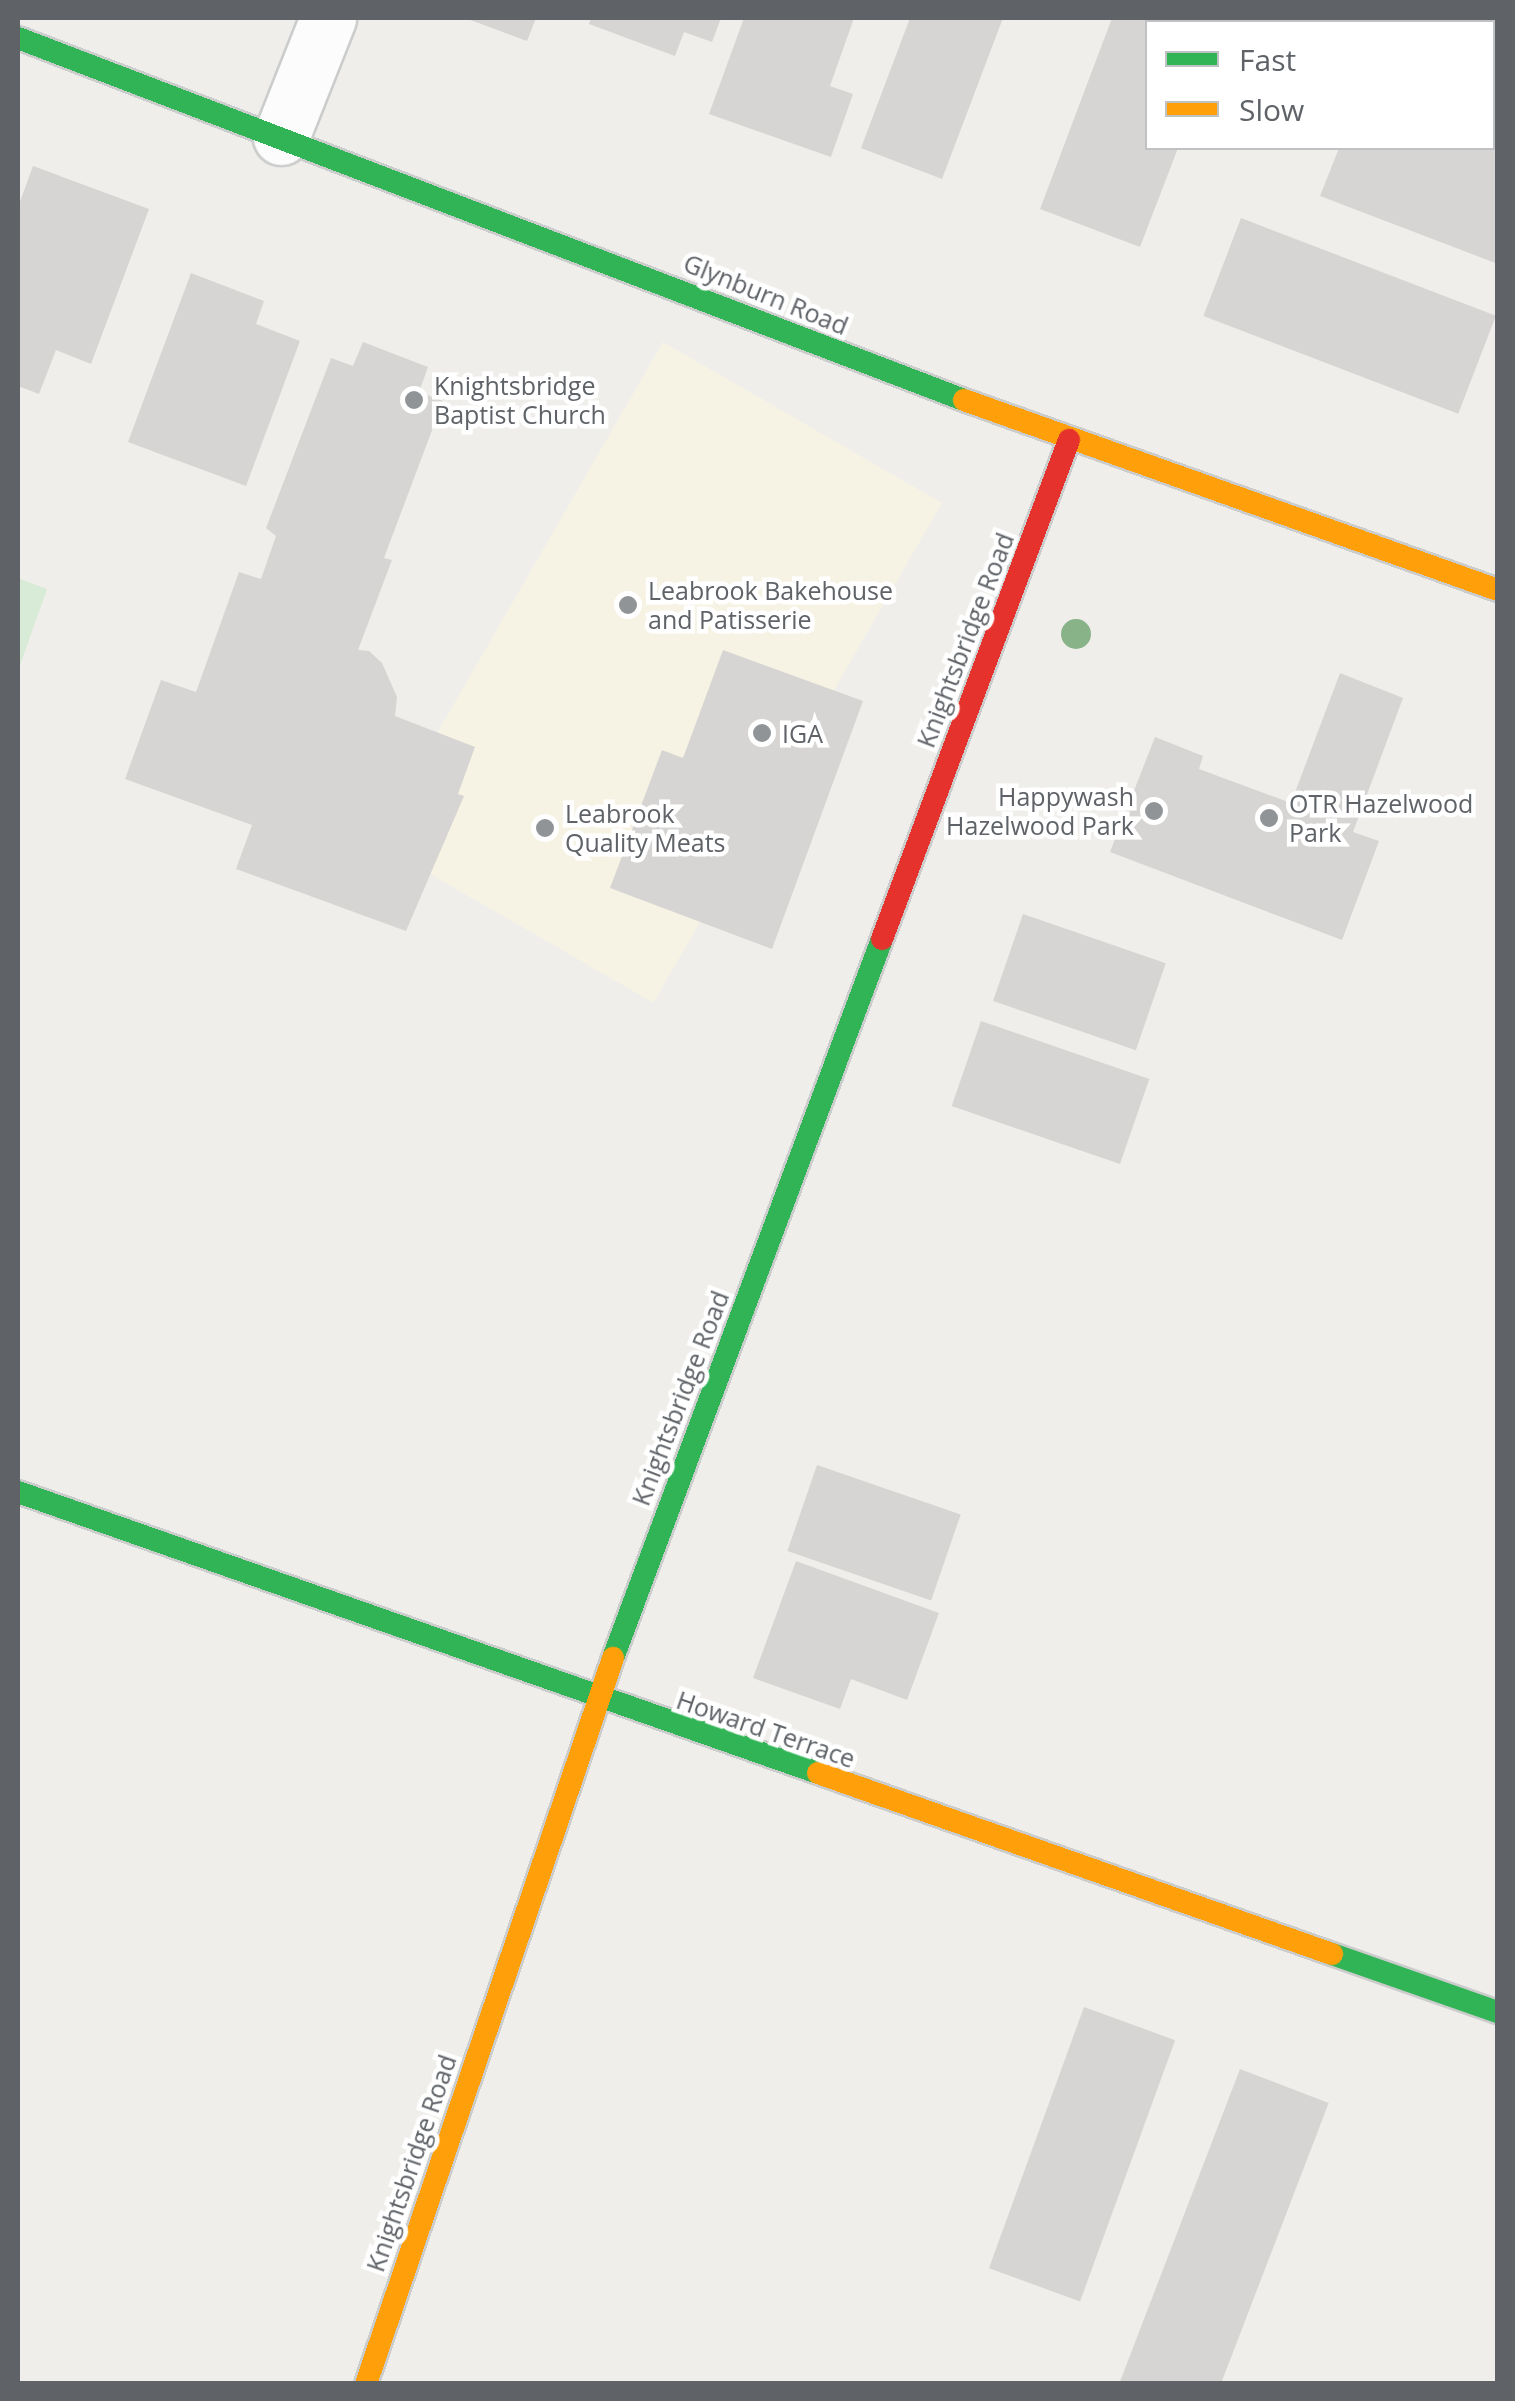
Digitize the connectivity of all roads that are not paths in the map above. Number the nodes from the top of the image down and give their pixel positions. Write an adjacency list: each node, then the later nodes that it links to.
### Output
1 (328, 18): 3 (street)
2 (18, 38): 3 (street, Glynburn Road)
3 (281, 138): 4 (street, Glynburn Road)
4 (1068, 440): 5 (street, Glynburn Road); 7 (street, Knightsbridge Road)
5 (1498, 590)
6 (18, 1492): 7 (street, Howard Terrace)
7 (597, 1700): 8 (street, Howard Terrace); 9 (street, Knightsbridge Road)
8 (1498, 2012)
9 (366, 2384)

